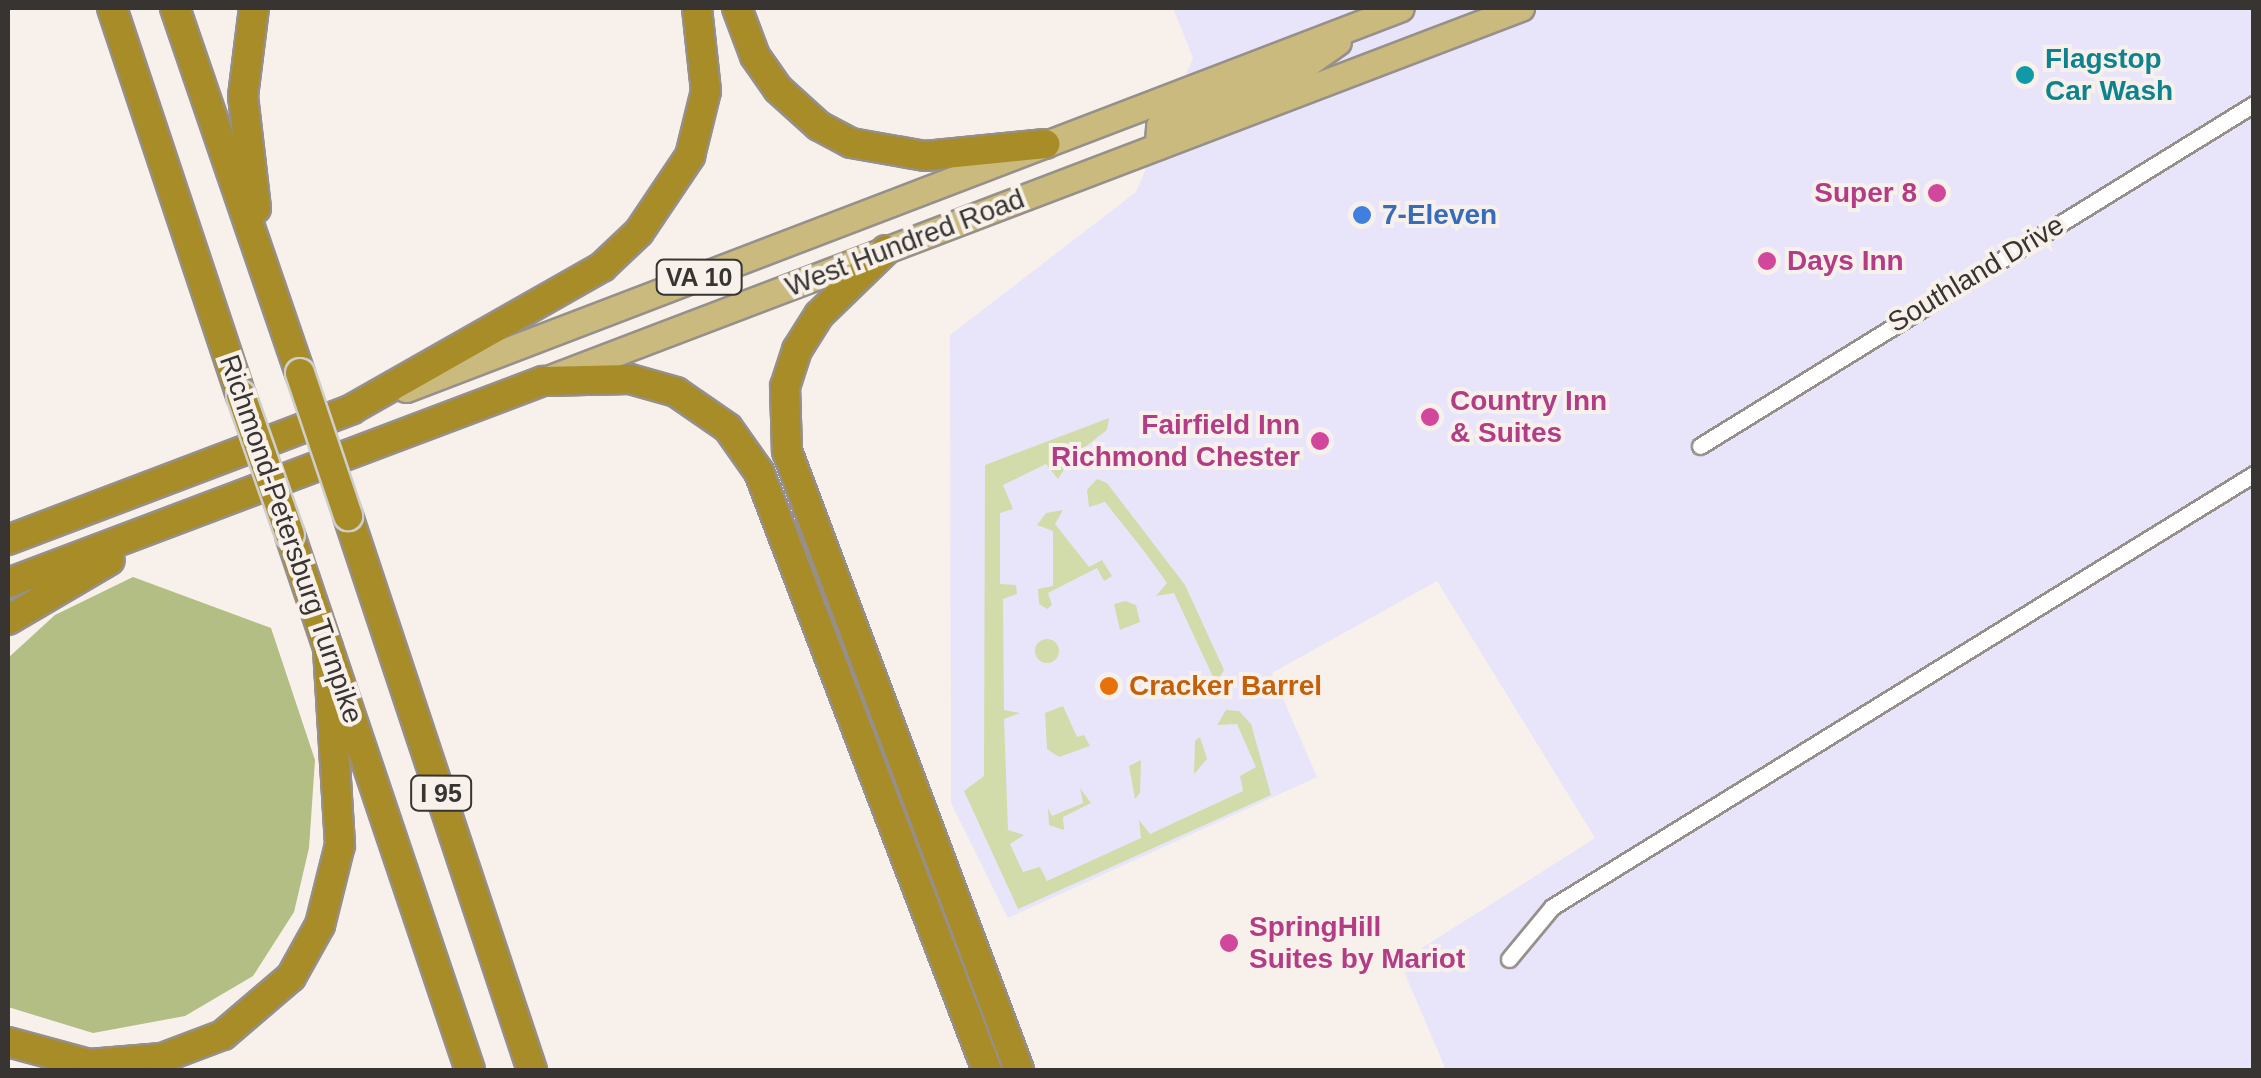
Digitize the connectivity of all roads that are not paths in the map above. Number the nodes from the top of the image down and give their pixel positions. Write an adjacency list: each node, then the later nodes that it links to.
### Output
1 (112, 8): 22 (highway, Richmond-Petersburg Turnpike / I 95, bridge)
2 (174, 8): 13 (highway, I 95)
3 (254, 8): 13 (highway)
4 (697, 8): 15 (highway)
5 (737, 8): 10 (highway)
6 (1401, 8): 8 (main road, West Hundred Road / VA 10)
7 (1521, 8): 11 (main road, West Hundred Road / VA 10)
8 (1366, 21): 10 (main road, West Hundred Road / VA 10); 11 (main road)
9 (2254, 104): 16 (street, Southland Drive)
10 (1045, 144): 15 (main road, West Hundred Road / VA 10)
11 (1158, 146): 12 (main road, West Hundred Road / VA 10)
12 (886, 250): 14 (main road, West Hundred Road / VA 10); 28 (highway)
13 (262, 259): 26 (highway, I 95, bridge)
14 (543, 381): 18 (highway, West Hundred Road / VA 10); 27 (highway)
15 (352, 409): 19 (highway, West Hundred Road / VA 10)
16 (1700, 446)
17 (2254, 474): 23 (street)
18 (230, 498): 20 (highway, West Hundred Road / VA 10); 21 (highway)
19 (13, 535)
20 (8, 583)
21 (8, 620)
22 (328, 648): 24 (highway); 25 (highway, Richmond-Petersburg Turnpike / I 95)
23 (1509, 959)
24 (8, 1042)
25 (470, 1070)
26 (532, 1070)
27 (988, 1070)
28 (1018, 1070)

